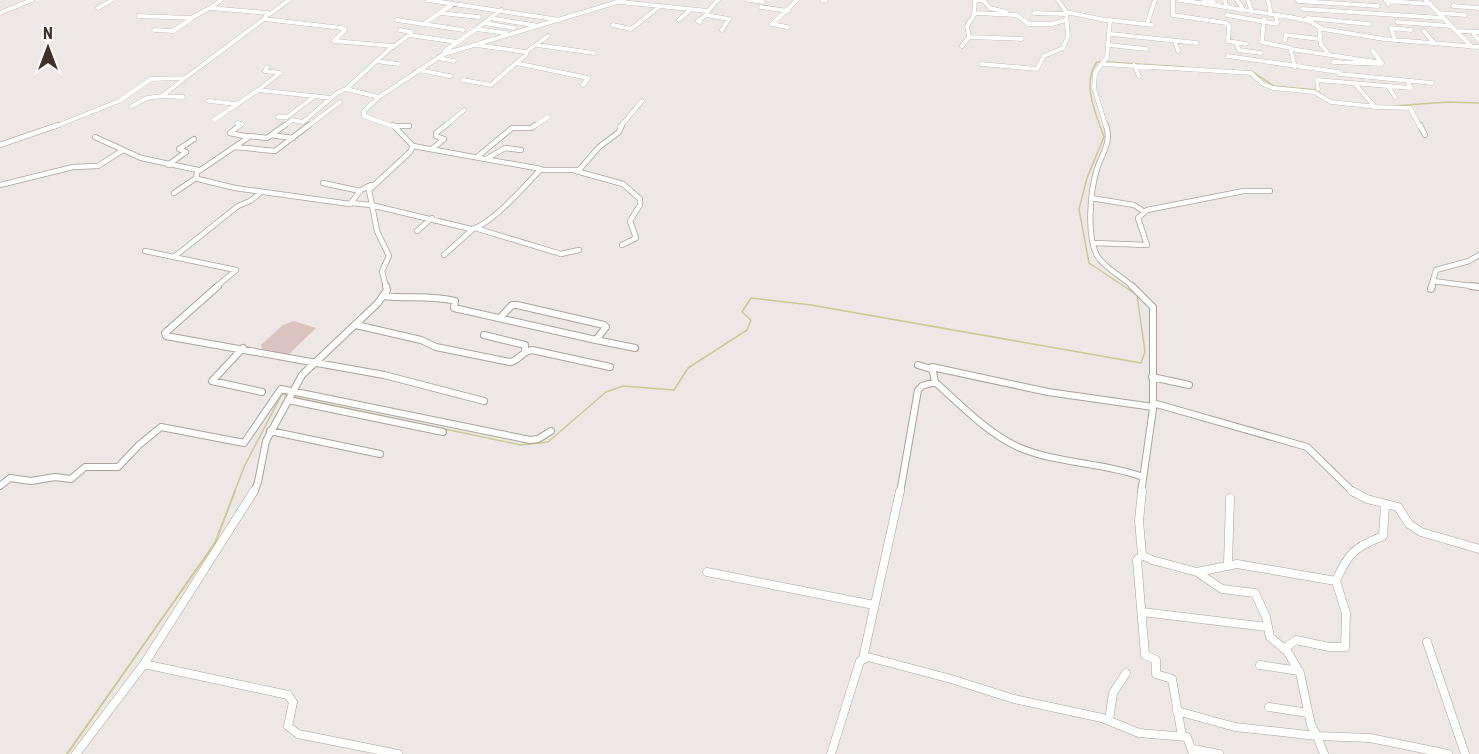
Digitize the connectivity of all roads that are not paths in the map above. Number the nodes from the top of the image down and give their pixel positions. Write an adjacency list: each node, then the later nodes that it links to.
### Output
1 (32, 0): 51 (street)
2 (112, 0): 33 (street)
3 (221, 0): 34 (street)
4 (290, 0): 52 (street)
5 (428, 0): 26 (street)
6 (718, 0): 47 (street)
7 (749, 0): 23 (street)
8 (797, 0): 41 (street)
9 (976, 0): 48 (street); 53 (street)
10 (1058, 0): 54 (street)
11 (1155, 0): 68 (street)
12 (1173, 0): 103 (street)
13 (1180, 0): 24 (street)
14 (1204, 0): 25 (street)
15 (1225, 0): 42 (street)
16 (1237, 0): 42 (street)
17 (1248, 0): 44 (street)
18 (1269, 0): 55 (street)
19 (1298, 0): 30 (street); 38 (street)
20 (1426, 0): 28 (street)
21 (1448, 0): 31 (street)
22 (622, 1): 29 (street); 66 (street)
23 (763, 2)
24 (1189, 2): 25 (street); 35 (street)
25 (1213, 3): 37 (street)
26 (453, 4): 39 (street); 46 (street)
27 (1388, 4): 28 (street)
28 (1431, 4): 50 (street)
29 (660, 6): 40 (street); 76 (street)
30 (1378, 6)
31 (1453, 6): 36 (street); 45 (street)
32 (761, 7): 41 (street)
33 (98, 8)
34 (210, 8): 52 (street); 59 (street)
35 (1190, 8)
36 (1479, 8)
37 (1225, 9): 42 (street); 69 (street)
38 (1303, 9): 61 (street); 63 (street)
39 (501, 10): 43 (street); 60 (street)
40 (690, 10): 47 (street); 67 (street)
41 (788, 10): 78 (street)
42 (1240, 10): 44 (street)
43 (512, 11): 65 (street); 66 (street)
44 (1252, 12): 55 (street)
45 (1457, 12)
46 (440, 13): 58 (street); 73 (street)
47 (707, 13): 70 (street); 85 (street)
48 (975, 13): 53 (street); 94 (street)
49 (1034, 13): 54 (street)
50 (1438, 13): 56 (street); 61 (street)
51 (0, 14)
52 (270, 14): 62 (street)
53 (1012, 14): 54 (street)
54 (1066, 15): 68 (street); 131 (street)
55 (1273, 15): 63 (street); 69 (street)
56 (1465, 15)
57 (138, 16): 59 (street)
58 (479, 17)
59 (191, 18): 82 (street)
60 (490, 18): 65 (street); 72 (street)
61 (1443, 18): 77 (street)
62 (264, 19): 109 (street); 140 (street)
63 (1308, 19): 74 (street); 79 (street)
64 (397, 20): 73 (street)
65 (502, 20): 75 (street)
66 (560, 20): 75 (street)
67 (679, 20)
68 (1108, 20): 90 (street)
69 (1264, 20): 114 (street)
70 (700, 22)
71 (1397, 22): 77 (street)
72 (484, 23): 80 (street); 81 (street)
73 (425, 24): 84 (street)
74 (1369, 24)
75 (539, 26): 89 (street)
76 (613, 26)
77 (1451, 26): 88 (street)
78 (787, 27)
79 (1319, 27): 97 (street); 98 (street)
80 (514, 28)
81 (476, 29): 89 (street); 101 (street)
82 (154, 30)
83 (400, 30): 92 (street)
84 (462, 30)
85 (722, 30)
86 (1411, 30): 98 (street)
87 (1424, 31): 106 (street)
88 (1455, 31): 91 (street); 111 (street)
89 (509, 34): 104 (street)
90 (1111, 34): 100 (street); 108 (street)
91 (1477, 34): 99 (street)
92 (409, 35): 101 (street); 109 (street)
93 (548, 36): 107 (street)
94 (969, 37): 95 (street); 110 (street)
95 (1022, 39)
96 (1285, 39): 97 (street)
97 (1319, 39): 121 (street)
98 (1395, 40): 106 (street)
99 (1479, 40)
100 (1175, 41): 102 (street); 116 (street)
101 (457, 42): 122 (street)
102 (1197, 43)
103 (1236, 43): 105 (street); 115 (street)
104 (472, 44): 118 (street); 122 (street)
105 (1246, 44)
106 (1435, 44): 111 (street)
107 (537, 45): 118 (street); 119 (street)
108 (1109, 45): 113 (street); 132 (street)
109 (393, 46): 126 (street)
110 (962, 46)
111 (1473, 47): 112 (street)
112 (1479, 48)
113 (1146, 49)
114 (1291, 49): 121 (street); 135 (street)
115 (1239, 50): 120 (street); 124 (street)
116 (1178, 51)
117 (1373, 51): 129 (street)
118 (526, 52): 128 (street)
119 (594, 53)
120 (1261, 53)
121 (1329, 54): 127 (street); 129 (street)
122 (439, 56): 125 (street); 136 (street)
123 (1228, 56): 124 (street)
124 (1237, 57): 135 (street)
125 (454, 61)
126 (376, 62): 130 (street); 148 (street)
127 (1333, 62): 129 (street); 137 (street)
128 (516, 63): 141 (street); 145 (street)
129 (1382, 63)
130 (398, 64)
131 (981, 64)
132 (1102, 64): 133 (street); 197 (street)
133 (1134, 65): 139 (street); 162 (street)
134 (267, 67): 150 (street)
135 (1295, 67): 137 (street)
136 (418, 70): 138 (street); 153 (street)
137 (1338, 73): 142 (street); 143 (street)
138 (450, 76)
139 (1139, 76)
140 (184, 79): 151 (street); 178 (street)
141 (463, 80)
142 (1407, 81): 144 (street); 147 (street)
143 (1345, 83): 146 (street); 149 (street)
144 (1431, 83)
145 (583, 85)
146 (1356, 85): 147 (street); 162 (street)
147 (1388, 86): 154 (street)
148 (346, 89): 153 (street); 156 (street)
149 (1318, 89)
150 (258, 90): 152 (street); 160 (street)
151 (162, 96): 155 (street); 161 (street)
152 (315, 96): 156 (street); 165 (street)
153 (380, 97): 170 (street)
154 (1395, 97)
155 (183, 98)
156 (331, 98): 164 (street)
157 (642, 100): 188 (street)
158 (208, 101): 160 (street)
159 (340, 102): 167 (street)
160 (237, 104): 168 (street)
161 (132, 106)
162 (1375, 107): 173 (street)
163 (464, 110): 181 (street)
164 (310, 116): 167 (street); 172 (street)
165 (278, 117)
166 (548, 117): 184 (street)
167 (321, 118): 176 (street)
168 (214, 120)
169 (237, 123): 174 (street)
170 (395, 126): 171 (street); 179 (street)
171 (409, 126)
172 (271, 135): 174 (street); 176 (street)
173 (1425, 135)
174 (249, 136): 180 (street)
175 (95, 137): 182 (street)
176 (293, 138): 180 (street)
177 (194, 139): 185 (street)
178 (0, 145)
179 (413, 146): 181 (street); 192 (street)
180 (235, 147): 187 (street)
181 (433, 149): 184 (street)
182 (123, 150): 185 (street); 191 (street)
183 (521, 150): 184 (street)
184 (479, 158): 186 (street)
185 (168, 165): 187 (street)
186 (542, 170): 188 (street); 202 (street)
187 (199, 171): 189 (street)
188 (576, 171): 205 (street)
189 (196, 178): 195 (street); 196 (street)
190 (322, 183): 193 (street)
191 (0, 185)
192 (372, 185): 193 (street); 199 (street)
193 (360, 191): 198 (street)
194 (1269, 191): 200 (street)
195 (261, 192): 198 (street); 210 (street)
196 (174, 193)
197 (1091, 198): 200 (street); 204 (street)
198 (351, 203): 199 (street)
199 (371, 205): 201 (street); 214 (street)
200 (1143, 212): 204 (street)
201 (432, 218): 202 (street); 203 (street)
202 (474, 229): 206 (street); 208 (street)
203 (417, 231)
204 (1094, 243): 226 (street)
205 (622, 245)
206 (579, 249)
207 (145, 251): 210 (street)
208 (444, 255)
209 (1479, 255): 211 (street)
210 (174, 257): 219 (street)
211 (1433, 281): 212 (street); 213 (street)
212 (1479, 286)
213 (1431, 289)
214 (383, 296): 215 (street); 216 (street)
215 (500, 318): 218 (street); 218 (street)
216 (356, 325): 221 (street); 222 (street)
217 (484, 335): 221 (street)
218 (596, 340): 220 (street)
219 (243, 348): 222 (street); 229 (street)
220 (635, 348)
221 (525, 351): 224 (street)
222 (316, 361): 230 (street); 231 (street)
223 (918, 365): 225 (street)
224 (610, 367)
225 (931, 369): 227 (street); 232 (street)
226 (1152, 377): 228 (street); 232 (street)
227 (935, 382): 237 (street); 247 (street)
228 (1189, 385)
229 (262, 392)
230 (291, 395): 233 (street); 234 (street); 235 (street); 238 (street)
231 (484, 401)
232 (1153, 405): 237 (street); 240 (street)
233 (270, 431): 236 (street); 253 (street)
234 (551, 431)
235 (443, 432)
236 (380, 453)
237 (1143, 477): 242 (street)
238 (0, 486)
239 (1230, 498): 243 (street)
240 (1385, 505): 241 (street); 246 (street)
241 (1479, 549)
242 (1142, 555): 245 (street); 248 (street)
243 (1228, 564): 245 (street); 246 (street)
244 (707, 572): 247 (street)
245 (1197, 572): 249 (street)
246 (1336, 581): 251 (street)
247 (874, 605): 252 (street)
248 (1142, 612): 249 (street); 258 (street)
249 (1268, 627): 251 (street)
250 (1427, 642): 270 (street)
251 (1284, 649): 255 (street)
252 (863, 658): 260 (street); 266 (street)
253 (144, 664): 264 (street); 265 (street)
254 (1260, 665): 255 (street)
255 (1299, 671): 259 (street)
256 (1126, 673): 260 (street)
257 (1269, 707): 259 (street)
258 (1177, 711): 261 (street); 262 (street)
259 (1308, 713): 262 (street)
260 (1109, 720): 261 (street)
261 (1182, 736): 263 (street)
262 (1317, 736): 268 (street); 269 (street)
263 (1193, 752): 267 (street)
264 (76, 754)
265 (398, 754)
266 (831, 754)
267 (1219, 754)
268 (1324, 754)
269 (1448, 754)
270 (1465, 754)

